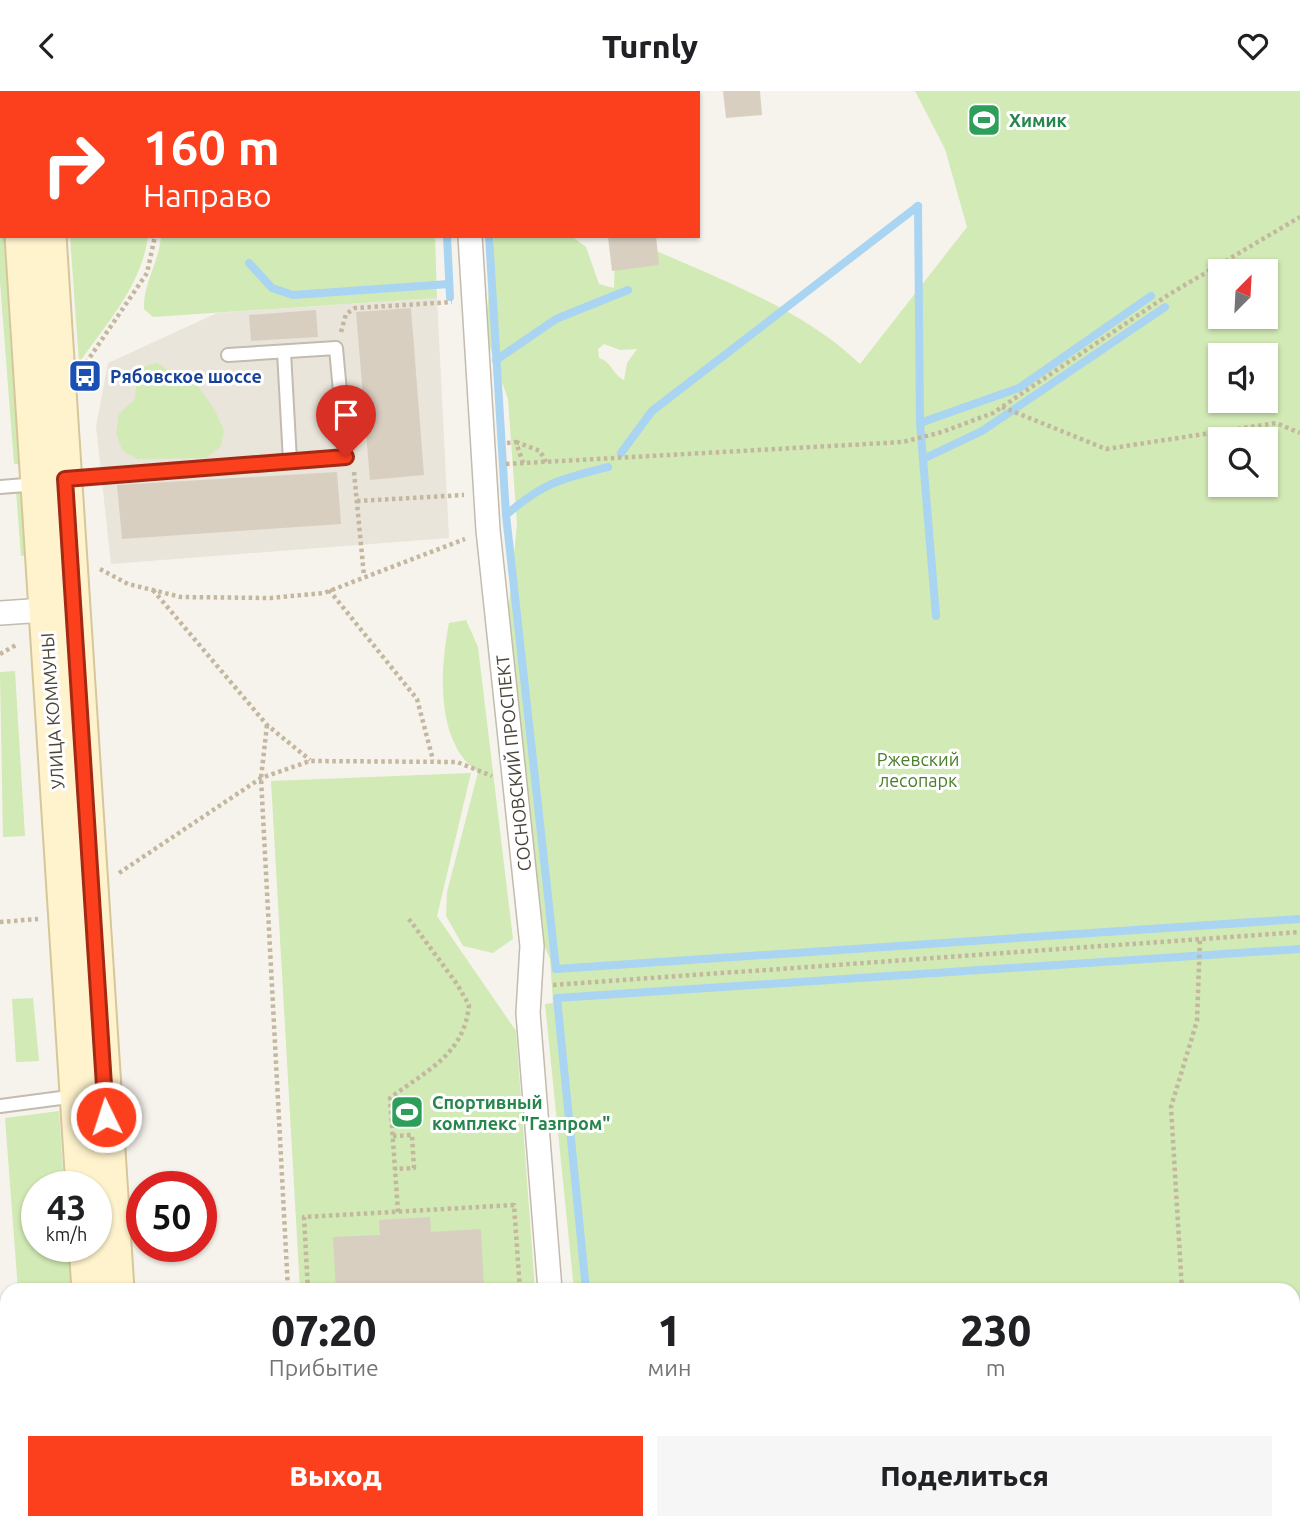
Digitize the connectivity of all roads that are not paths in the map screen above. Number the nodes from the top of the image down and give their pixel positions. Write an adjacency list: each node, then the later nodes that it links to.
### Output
1 (22, 238): 7 (main road, УЛИЦА КОММУНЫ)
2 (50, 238): 7 (main road, УЛИЦА КОММУНЫ)
3 (470, 238): 17 (street, СОСНОВСКИЙ ПРОСПЕКТ)
4 (284, 352): 5 (lane); 6 (lane); 6 (lane)
5 (228, 355)
6 (290, 461): 7 (lane)
7 (51, 482): 8 (lane); 9 (main road, УЛИЦА КОММУНЫ)
8 (0, 487)
9 (60, 609): 10 (street); 11 (main road, УЛИЦА КОММУНЫ)
10 (0, 613)
11 (90, 1094): 12 (lane); 13 (main road, УЛИЦА КОММУНЫ); 16 (main road, УЛИЦА КОММУНЫ)
12 (0, 1106)
13 (84, 1171)
14 (87, 1262): 15 (main road)
15 (89, 1283)
16 (116, 1283)
17 (549, 1283)

